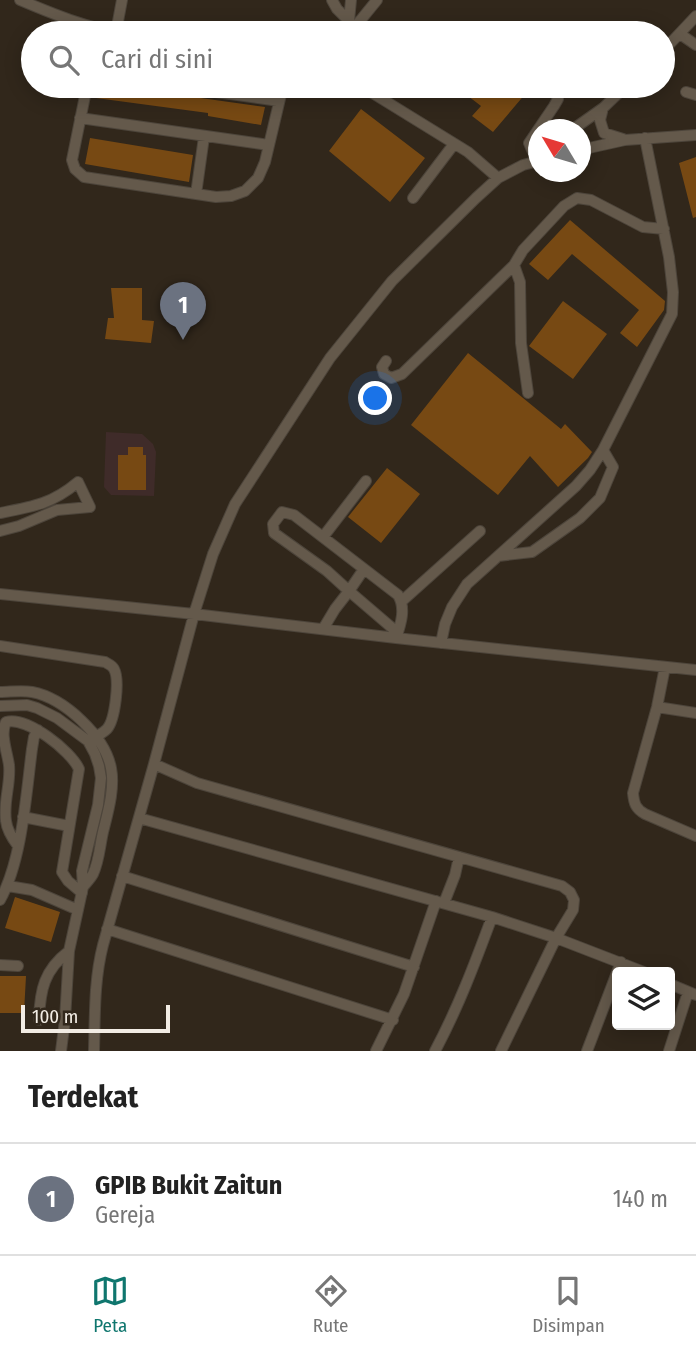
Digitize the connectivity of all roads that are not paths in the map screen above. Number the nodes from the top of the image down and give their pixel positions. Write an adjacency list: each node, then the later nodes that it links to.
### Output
1 (20, 0): 7 (street)
2 (122, 0): 8 (street)
3 (332, 0): 9 (street)
4 (351, 0): 10 (street)
5 (377, 0): 11 (street)
6 (696, 16): 12 (street)
7 (73, 21)
8 (120, 21)
9 (347, 21)
10 (352, 21)
11 (358, 21)
12 (680, 34): 13 (street); 14 (street)
13 (675, 39)
14 (696, 45)
15 (84, 98): 23 (street)
16 (263, 98): 21 (street)
17 (280, 98): 21 (street)
18 (383, 98): 30 (street)
19 (558, 98): 24 (street)
20 (613, 98): 22 (street)
21 (279, 101): 31 (street)
22 (603, 108): 25 (street); 29 (street)
23 (80, 118): 27 (street); 35 (street)
24 (545, 119)
25 (588, 119)
26 (696, 135): 28 (street)
27 (204, 136): 31 (street); 35 (street)
28 (645, 138): 29 (street); 37 (street)
29 (625, 140): 32 (street)
30 (454, 144): 34 (street); 36 (street)
31 (269, 145): 35 (street)
32 (591, 148)
33 (528, 163): 34 (street)
34 (498, 178): 53 (street)
35 (196, 194)
36 (413, 198)
37 (664, 229): 38 (street); 41 (street)
38 (514, 265): 39 (street); 40 (street)
39 (386, 361)
40 (528, 393)
41 (603, 450): 48 (street); 48 (street)
42 (366, 481): 47 (street)
43 (55, 505): 43 (street); 44 (street); 45 (street)
44 (0, 513)
45 (0, 531)
46 (480, 531): 52 (street)
47 (323, 537): 49 (street); 50 (street)
48 (498, 556): 56 (street)
49 (364, 569): 50 (street); 52 (street)
50 (349, 591): 54 (street); 55 (street)
51 (0, 594): 53 (street)
52 (402, 601): 55 (street)
53 (194, 614): 54 (street); 68 (street)
54 (323, 629): 55 (street)
55 (397, 635): 56 (street)
56 (441, 642): 58 (street)
57 (0, 646): 67 (street)
58 (665, 667): 59 (street); 63 (street)
59 (696, 670)
60 (0, 692): 62 (street)
61 (0, 706): 65 (street)
62 (64, 707): 65 (street); 67 (street)
63 (657, 707): 64 (street); 74 (street)
64 (696, 713)
65 (57, 718): 67 (street)
66 (38, 730): 69 (street); 70 (street); 73 (street)
67 (92, 738): 79 (street)
68 (154, 764): 72 (street); 76 (street)
69 (9, 770): 70 (street); 75 (street)
70 (29, 771): 71 (street)
71 (23, 817): 73 (street); 75 (street)
72 (139, 818): 77 (street); 81 (street)
73 (69, 826): 79 (street)
74 (696, 836)
75 (18, 846): 78 (street)
76 (459, 857): 81 (street); 85 (street)
77 (122, 876): 84 (street); 90 (street)
78 (8, 886): 80 (street); 82 (street)
79 (83, 890): 82 (street)
80 (0, 900)
81 (440, 902): 83 (street); 90 (street)
82 (78, 910): 86 (street)
83 (492, 917): 85 (street); 99 (street)
84 (107, 929): 95 (street); 97 (street)
85 (556, 938): 87 (street); 100 (street)
86 (69, 951): 94 (street); 96 (street)
87 (621, 962): 91 (street); 101 (street)
88 (0, 965): 89 (street)
89 (18, 966)
90 (414, 967): 95 (street)
91 (632, 967)
92 (675, 986): 93 (street)
93 (692, 994): 102 (street)
94 (39, 1020)
95 (393, 1020): 98 (street)
96 (61, 1051)
97 (94, 1051)
98 (376, 1051)
99 (435, 1051)
100 (501, 1051)
101 (587, 1051)
102 (669, 1051)

